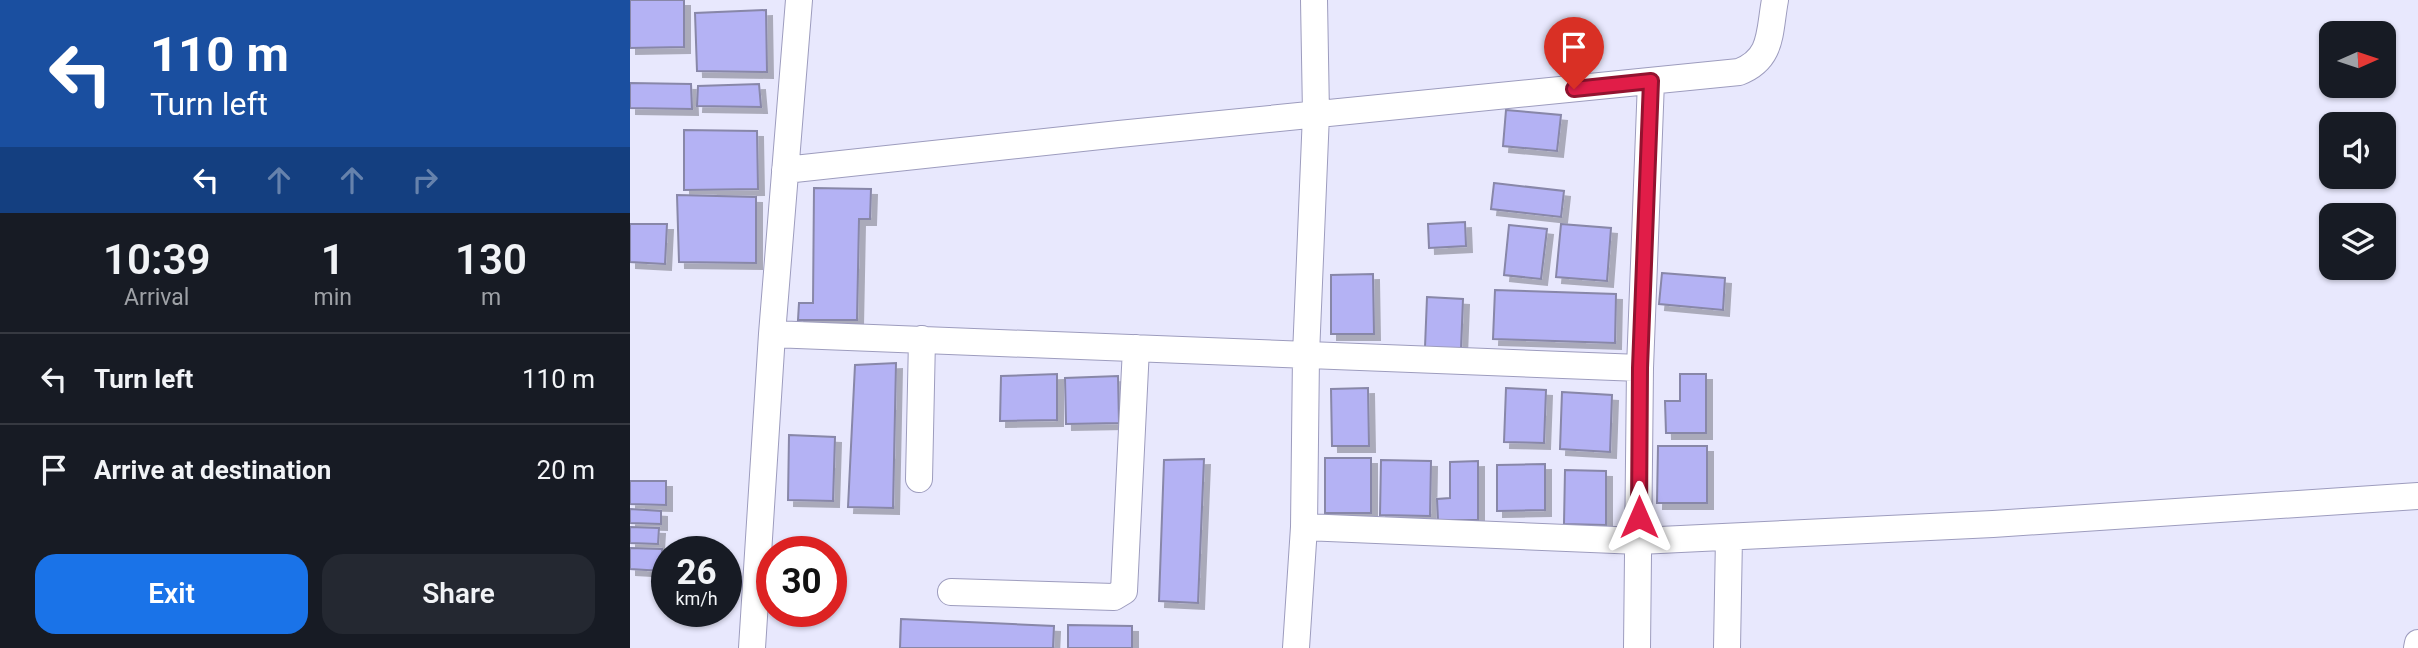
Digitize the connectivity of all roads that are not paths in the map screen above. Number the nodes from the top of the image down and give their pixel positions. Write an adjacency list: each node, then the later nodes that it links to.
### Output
1 (799, 0): 6 (street)
2 (1314, 0): 5 (street)
3 (1774, 0): 4 (street)
4 (1651, 81): 5 (street); 11 (street)
5 (1316, 114): 6 (street); 10 (street)
6 (785, 170): 7 (street)
7 (772, 334): 8 (street); 19 (street)
8 (922, 339): 9 (street); 12 (street)
9 (1136, 348): 10 (street); 17 (street)
10 (1306, 355): 11 (street); 14 (street)
11 (1640, 368): 16 (street)
12 (919, 478)
13 (2418, 496): 15 (street)
14 (1304, 527): 16 (street); 20 (street)
15 (1728, 537): 16 (street); 22 (street)
16 (1639, 541): 21 (street)
17 (951, 592)
18 (2418, 643): 23 (street)
19 (752, 648)
20 (1296, 648)
21 (1637, 648)
22 (1727, 648)
23 (2417, 648)

